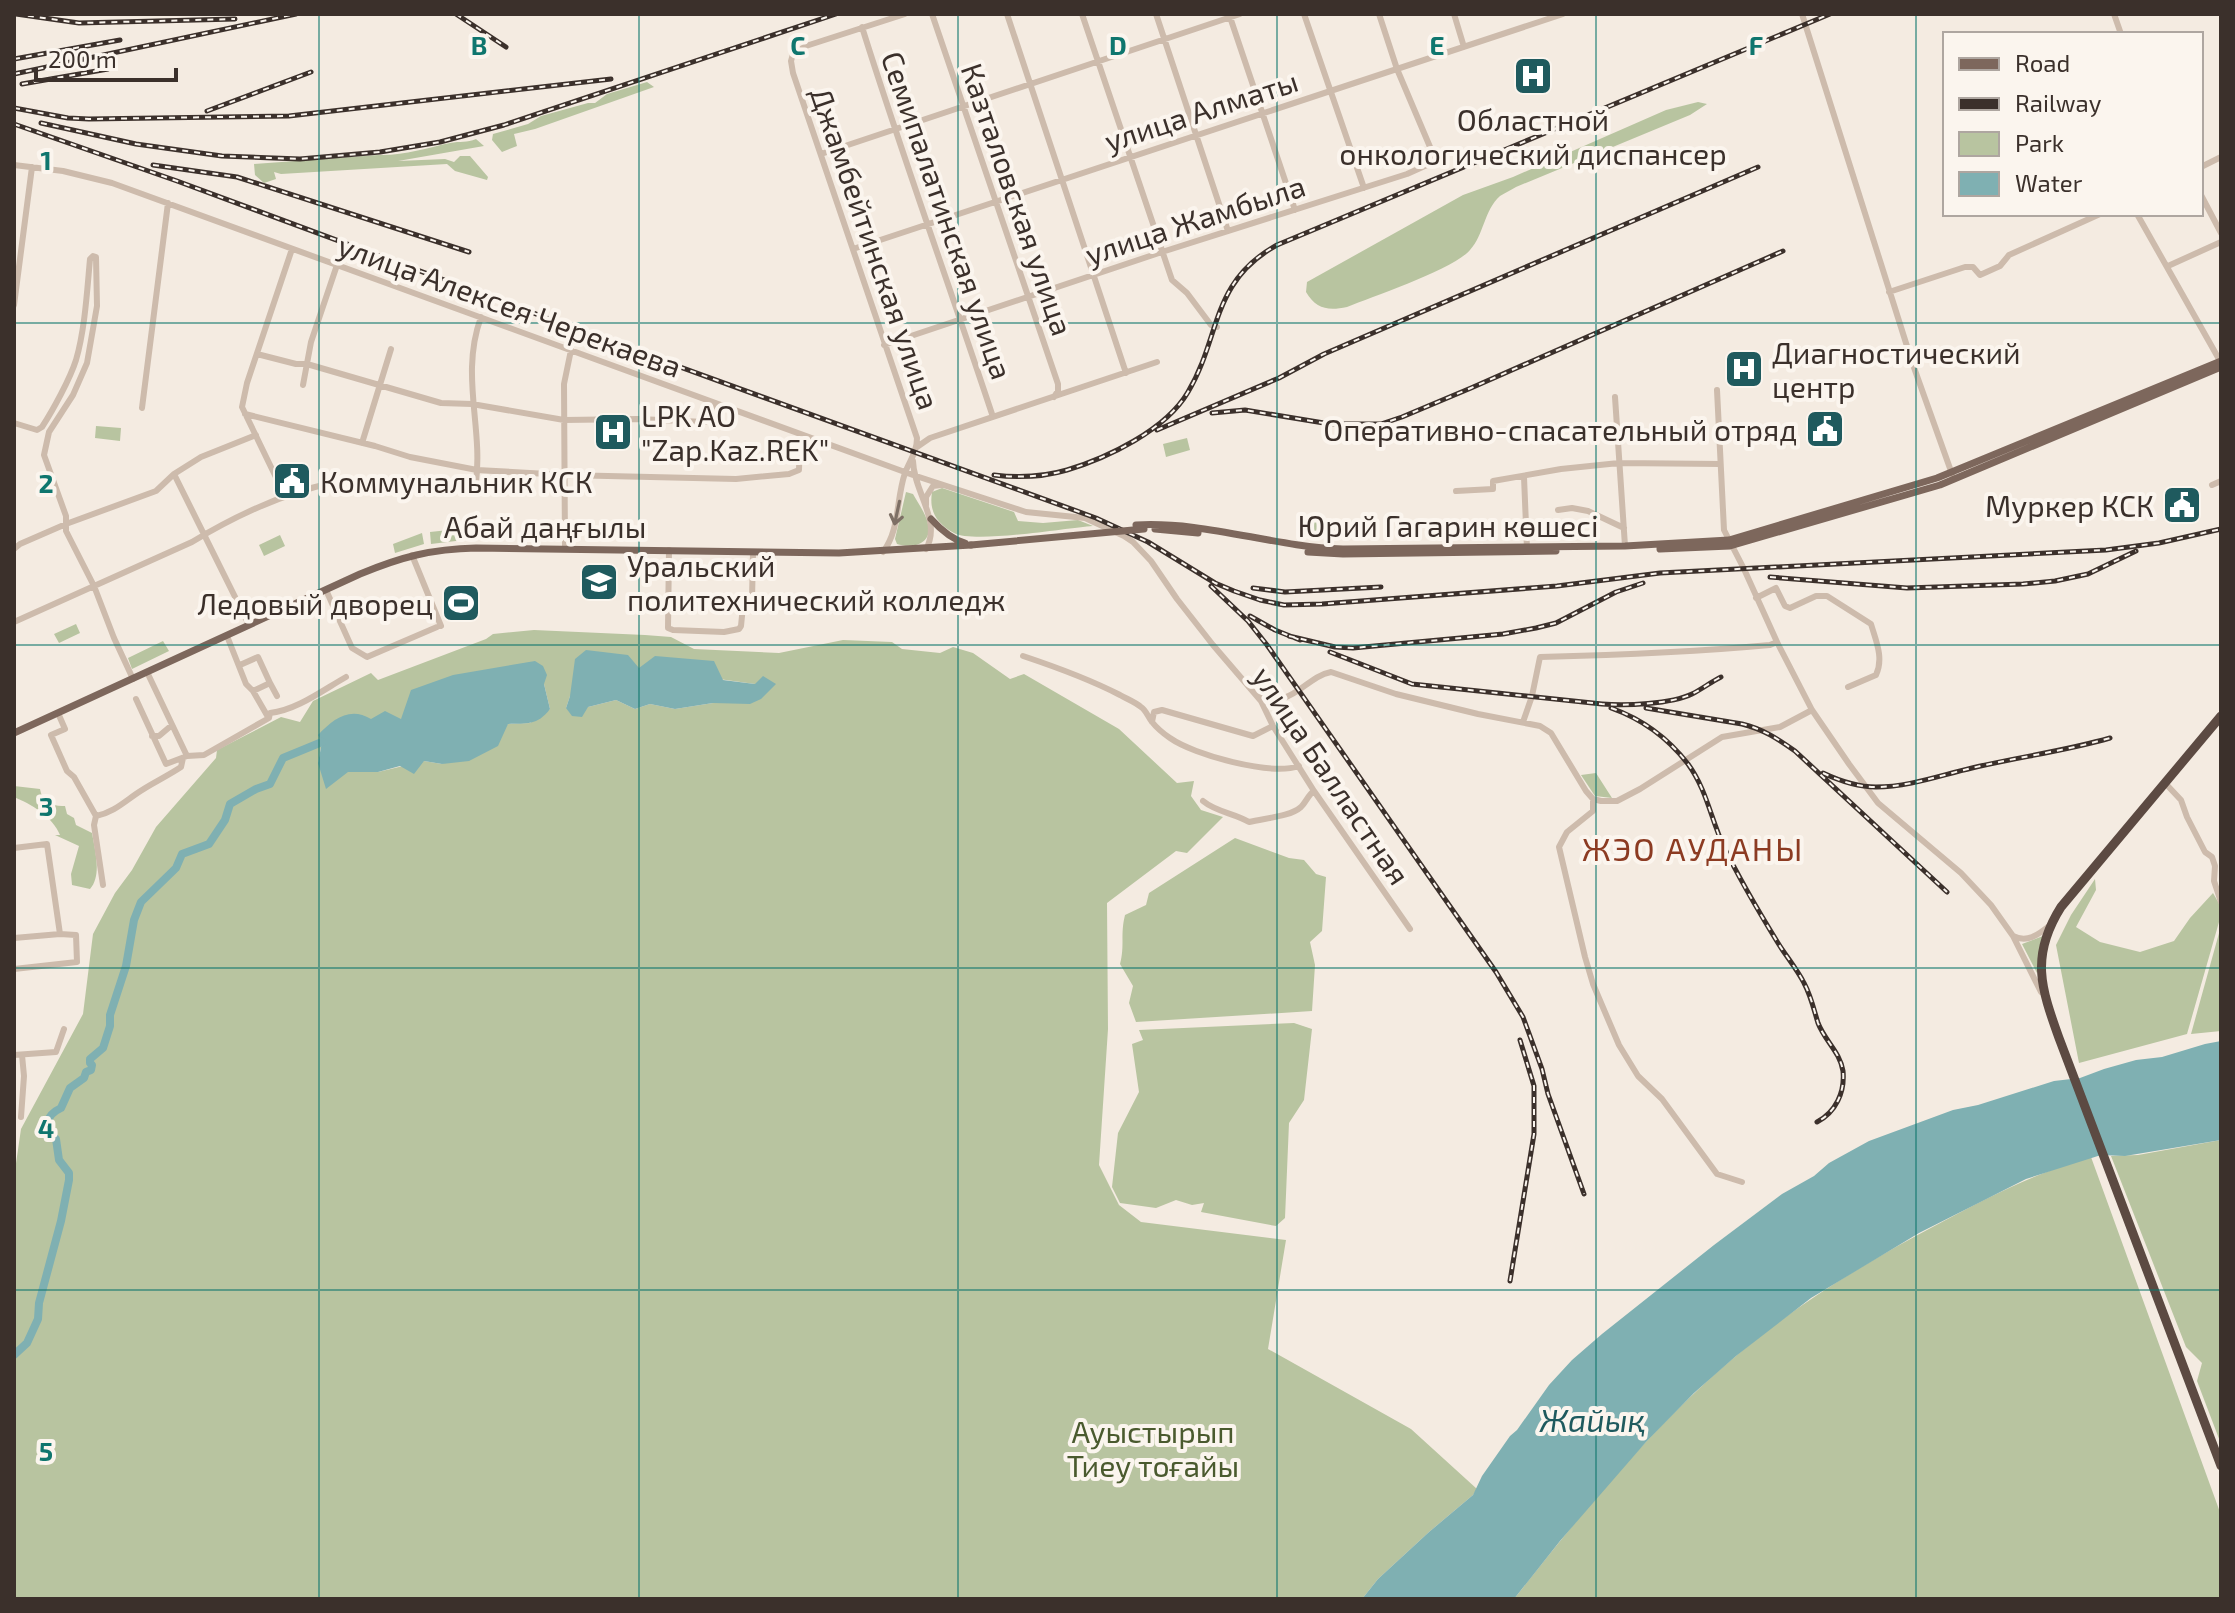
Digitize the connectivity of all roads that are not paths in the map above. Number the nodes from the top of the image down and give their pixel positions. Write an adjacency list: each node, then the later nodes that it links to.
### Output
1 (905, 14): 15 (street)
2 (932, 14): 22 (street, Казталовская улица)
3 (1007, 14): 20 (street)
4 (1082, 14): 18 (street)
5 (1156, 14): 16 (street)
6 (1240, 14): 13 (street)
7 (1304, 14): 21 (street)
8 (1379, 14): 19 (street)
9 (1454, 14): 17 (street)
10 (1528, 14): 14 (street)
11 (1563, 14): 14 (street, улица Алматы)
12 (1802, 14): 50 (street)
13 (1230, 16): 16 (street); 23 (street)
14 (1532, 24): 17 (street, улица Алматы)
15 (862, 27): 24 (street, Семипалатинская улица); 26 (street, Джамбейтинская улица)
16 (1164, 39): 18 (street); 25 (street)
17 (1464, 47): 19 (street, улица Алматы)
18 (1099, 61): 20 (street); 27 (street)
19 (1397, 69): 21 (street, улица Алматы); 33 (street, улица Жамбыла)
20 (1032, 84): 22 (street); 32 (street)
21 (1331, 91): 23 (street, улица Алматы); 33 (street)
22 (964, 107): 24 (street); 35 (street, Казталовская улица)
23 (1263, 113): 25 (street, улица Алматы); 37 (street)
24 (895, 130): 26 (street); 40 (street, Семипалатинская улица)
25 (1198, 134): 27 (street, улица Алматы); 41 (street)
26 (821, 154): 45 (street, Джамбейтинская улица)
27 (1131, 156): 32 (street, улица Алматы); 46 (street)
28 (2221, 157): 30 (street)
29 (14, 165): 31 (street, улица Алексея Черекаева)
30 (2203, 166)
31 (32, 167): 36 (street, улица Алексея Черекаева); 52 (street)
32 (1063, 179): 35 (street, улица Алматы); 49 (street)
33 (1364, 188): 37 (street, улица Жамбыла)
34 (2203, 199): 42 (street)
35 (997, 201): 40 (street, улица Алматы); 51 (street, Казталовская улица)
36 (168, 203): 44 (street, улица Алексея Черекаева); 71 (street)
37 (1295, 210): 41 (street, улица Жамбыла)
38 (2096, 216): 50 (street)
39 (2138, 216): 48 (street)
40 (928, 224): 45 (street, улица Алматы); 54 (street, Семипалатинская улица)
41 (1228, 231): 46 (street, улица Жамбыла)
42 (2221, 233)
43 (2221, 242): 48 (street)
44 (292, 249): 47 (street, улица Алексея Черекаева); 59 (street)
45 (853, 249): 56 (street, Джамбейтинская улица)
46 (1162, 252): 49 (street, улица Жамбыла); 55 (street)
47 (337, 265): 53 (street, улица Алексея Черекаева); 62 (street)
48 (2168, 266): 61 (street)
49 (1095, 274): 51 (street, улица Жамбыла); 63 (street)
50 (1889, 292): 86 (street)
51 (1028, 297): 54 (street, улица Жамбыла); 67 (street, Казталовская улица)
52 (14, 305)
53 (481, 317): 58 (street, улица Алексея Черекаева); 70 (street)
54 (961, 320): 56 (street, улица Жамбыла); 73 (street, Семипалатинская улица)
55 (1217, 327)
56 (884, 345): 79 (street, Джамбейтинская улица)
57 (391, 349): 65 (street)
58 (571, 350): 69 (street, улица Алексея Черекаева); 74 (street)
59 (257, 354): 62 (street); 72 (street)
60 (1157, 362): 63 (street)
61 (2221, 363): 86 (main road, Юрий Гагарин көшесі)
62 (307, 364): 64 (street); 65 (street)
63 (1126, 373): 67 (street)
64 (303, 385)
65 (380, 386): 70 (street); 78 (street)
66 (1717, 390): 81 (street)
67 (1054, 397): 73 (street)
68 (1615, 397): 80 (street)
69 (715, 403): 74 (street); 77 (street, улица Алексея Черекаева)
70 (472, 404): 74 (street); 82 (street)
71 (142, 408)
72 (245, 414): 76 (street); 78 (street)
73 (993, 417): 79 (street)
74 (564, 420): 85 (street)
75 (14, 423): 98 (street)
76 (256, 435): 83 (street); 94 (street)
77 (800, 435): 84 (street, улица Алексея Черекаева); 85 (street)
78 (362, 443): 82 (street)
79 (917, 447): 84 (street, Джамбейтинская улица)
80 (1619, 463): 81 (street); 87 (street); 99 (street)
81 (1720, 464): 102 (street)
82 (477, 470): 85 (street); 89 (street)
83 (174, 474): 98 (street); 100 (street)
84 (909, 474): 91 (street, улица Алексея Черекаева); 95 (street); 111 (street, one-way to 111)
85 (565, 475): 106 (street)
86 (1953, 476): 102 (main road, Юрий Гагарин көшесі)
87 (1524, 477): 93 (street); 108 (street)
88 (2221, 481): 92 (street)
89 (476, 482)
90 (331, 483): 94 (street)
91 (944, 485): 95 (street); 101 (street, улица Алексея Черекаева)
92 (2212, 485)
93 (1456, 491)
94 (285, 496): 100 (street)
95 (925, 508): 97 (street)
96 (1558, 510): 99 (street)
97 (931, 519): 103 (main road); 107 (street)
98 (66, 524): 105 (street); 113 (street)
99 (1624, 528): 104 (street)
100 (203, 535): 113 (street); 117 (street)
101 (1124, 536): 126 (street, улица Балластная)
102 (1730, 543): 104 (main road, Юрий Гагарин көшесі); 108 (main road, Юрий Гагарин көшесі); 115 (street)
103 (971, 545): 107 (main road, Абай даңғылы); 108 (main road, Юрий Гагарин көшесі, bridge)
104 (1625, 546): 108 (main road, Юрий Гагарин көшесі)
105 (14, 549)
106 (565, 549): 109 (main road, Абай даңғылы); 112 (main road, Абай даңғылы)
107 (926, 549): 111 (main road, Абай даңғылы)
108 (1527, 549)
109 (669, 550): 110 (main road, Абай даңғылы); 110 (street)
110 (753, 552): 111 (main road, Абай даңғылы)
111 (883, 552)
112 (412, 555): 114 (main road, Абай даңғылы); 114 (street)
113 (94, 586): 116 (street); 124 (street)
114 (326, 590): 117 (main road, Абай даңғылы)
115 (1756, 598): 119 (street); 127 (street)
116 (14, 622)
117 (249, 625): 118 (main road, Абай даңғылы)
118 (227, 636): 121 (street); 122 (main road, Абай даңғылы)
119 (1777, 642): 131 (street); 136 (street)
120 (1023, 656): 135 (street)
121 (240, 665): 125 (street); 128 (street)
122 (147, 672): 124 (main road, Абай даңғылы); 137 (street)
123 (346, 677): 134 (street)
124 (133, 679): 132 (main road, Абай даңғылы)
125 (270, 683): 128 (street); 129 (street)
126 (1248, 686): 136 (street); 138 (street, улица Балластная)
127 (1848, 687)
128 (253, 691): 134 (street)
129 (277, 696)
130 (136, 699): 140 (street)
131 (1812, 710): 145 (street); 154 (street)
132 (58, 713): 139 (main road, Абай даңғылы); 147 (street)
133 (2221, 716): 143 (highway)
134 (269, 718): 141 (street)
135 (1152, 722): 138 (street); 142 (street)
136 (1523, 722): 145 (street)
137 (172, 725): 140 (street); 141 (street)
138 (1273, 726): 142 (street, улица Балластная)
139 (15, 731)
140 (152, 736): 141 (street)
141 (185, 757): 147 (street)
142 (1299, 766): 144 (street, улица Балластная)
143 (2165, 783): 150 (street); 151 (highway)
144 (1314, 791): 146 (street); 152 (street, улица Балластная)
145 (1593, 799): 164 (street)
146 (1203, 801)
147 (96, 816): 149 (street)
148 (14, 848): 153 (street)
149 (103, 885)
150 (2221, 902)
151 (2050, 925): 154 (street); 157 (highway)
152 (1410, 929)
153 (60, 934): 155 (street); 156 (street)
154 (2013, 936): 157 (street)
155 (14, 938)
156 (14, 969)
157 (2048, 1007): 165 (highway)
158 (64, 1029): 160 (street)
159 (14, 1055): 160 (street)
160 (22, 1055): 161 (street)
161 (24, 1076): 162 (street); 163 (street)
162 (14, 1077)
163 (21, 1117)
164 (1742, 1182)
165 (2221, 1466)

